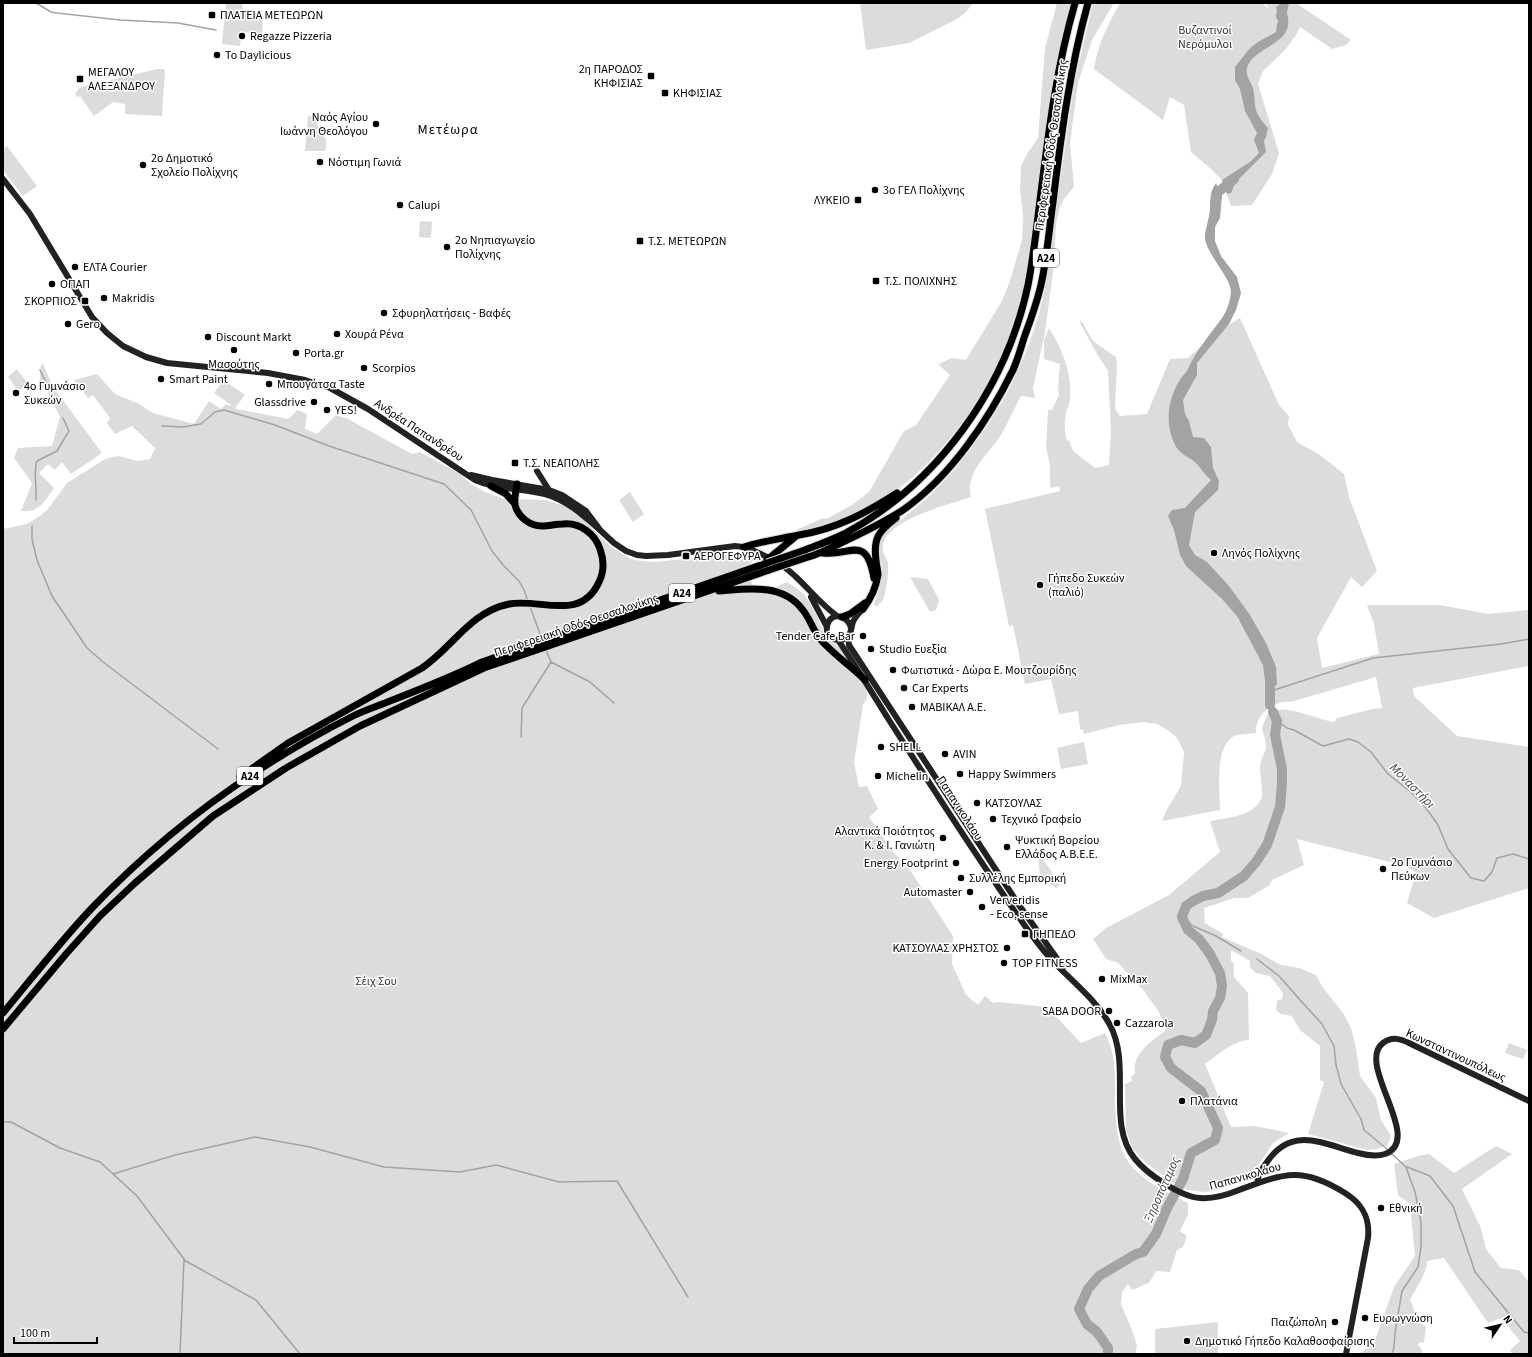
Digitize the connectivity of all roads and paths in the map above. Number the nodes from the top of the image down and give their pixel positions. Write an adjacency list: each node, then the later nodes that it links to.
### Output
1 (1075, 3): 6 (highway, Περιφερειακή Οδός Θεσσαλονίκης / Α24)
2 (1088, 3): 11 (highway, Περιφερειακή Οδός Θεσσαλονίκης / Α24)
3 (3, 180): 5 (main road, Ανδρέα Παπανδρέου)
4 (537, 471): 9 (main road)
5 (464, 472): 7 (main road, Ανδρέα Παπανδρέου); 8 (main road, Ανδρέα Παπανδρέου)
6 (916, 481): 13 (highway); 16 (highway, Περιφερειακή Οδός Θεσσαλονίκης / Α24)
7 (491, 486): 8 (main road, Ανδρέα Παπανδρέου); 10 (highway)
8 (517, 487): 9 (main road, Ανδρέα Παπανδρέου); 10 (highway); 12 (main road, Ανδρέα Παπανδρέου)
9 (549, 490): 12 (main road, Ανδρέα Παπανδρέου)
10 (515, 504): 30 (highway)
11 (902, 510): 17 (highway, Περιφερειακή Οδός Θεσσαλονίκης / Α24); 19 (highway)
12 (601, 531): 15 (main road, Ανδρέα Παπανδρέου)
13 (799, 535): 14 (highway); 18 (highway)
14 (744, 547): 15 (main road, Ανδρέα Παπανδρέου); 18 (main road, Ανδρέα Παπανδρέου)
15 (730, 548): 18 (main road, Ανδρέα Παπανδρέου)
16 (806, 553): 17 (highway, Περιφερειακή Οδός Θεσσαλονίκης / Α24); 18 (highway, Περιφερειακή Οδός Θεσσαλονίκης / Α24, bridge)
17 (819, 553): 19 (highway)
18 (768, 563): 20 (highway, Περιφερειακή Οδός Θεσσαλονίκης / Α24); 23 (main road, Ανδρέα Παπανδρέου); 24 (highway, Περιφερειακή Οδός Θεσσαλονίκης / Α24); 25 (main road, Ανδρέα Παπανδρέου)
19 (875, 584): 21 (highway)
20 (709, 592): 24 (highway, Περιφερειακή Οδός Θεσσαλονίκης / Α24); 29 (highway)
21 (869, 599): 22 (highway); 23 (highway)
22 (863, 610): 26 (main road)
23 (840, 617): 25 (main road); 26 (main road)
24 (598, 625): 28 (highway, Περιφερειακή Οδός Θεσσαλονίκης / Α24)
25 (827, 627): 27 (main road)
26 (850, 633): 27 (main road); 31 (main road, Παπανικολάου)
27 (838, 640): 29 (main road, Παπανικολάου)
28 (483, 665): 30 (highway, Περιφερειακή Οδός Θεσσαλονίκης / Α24); 33 (highway, Περιφερειακή Οδός Θεσσαλονίκης / Α24)
29 (864, 680): 31 (main road, Παπανικολάου)
30 (206, 806): 32 (highway, Περιφερειακή Οδός Θεσσαλονίκης / Α24)
31 (1074, 981): 35 (main road, Παπανικολάου)
32 (3, 1013)
33 (3, 1029)
34 (1529, 1101): 35 (main road, Κωνσταντινουπόλεως)
35 (1258, 1183): 36 (main road, Παπανικολάου)
36 (1346, 1354)

